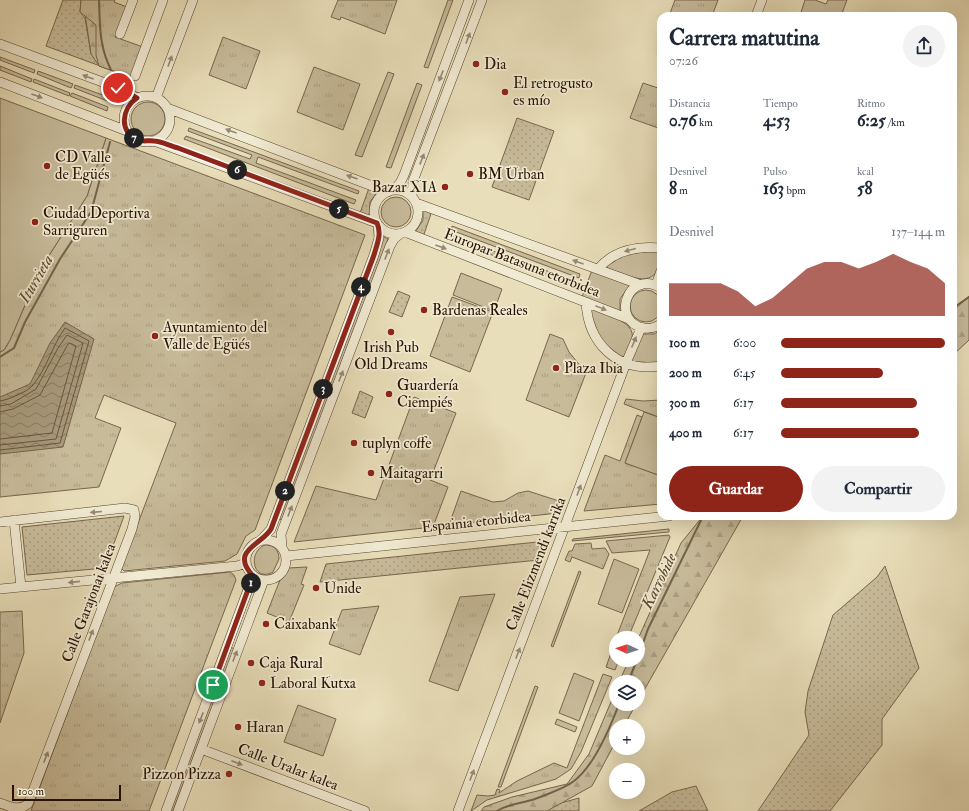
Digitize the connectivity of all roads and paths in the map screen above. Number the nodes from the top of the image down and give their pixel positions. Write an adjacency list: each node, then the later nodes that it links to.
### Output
1 (133, 0): 8 (street)
2 (163, 0): 10 (street)
3 (193, 0): 13 (street, one-way to 3)
4 (469, 0): 17 (street, one-way to 17)
5 (482, 0): 18 (street, one-way to 5)
6 (762, 0): 7 (street)
7 (758, 12)
8 (120, 34)
9 (0, 44): 12 (street, one-way to 9)
10 (135, 76)
11 (0, 82): 15 (street, one-way to 15)
12 (137, 98): 13 (street); 15 (street)
13 (156, 98): 14 (street)
14 (167, 108): 16 (street); 17 (street, one-way to 14)
15 (127, 131): 16 (street)
16 (154, 141): 19 (street)
17 (391, 191): 18 (street); 19 (street)
18 (414, 200): 20 (street); 22 (street, Europar Batasuna etorbidea, one-way to 18)
19 (378, 224): 20 (street); 35 (street)
20 (402, 233): 25 (street, Europar Batasuna etorbidea, one-way to 25); 36 (street, one-way to 20)
21 (657, 248): 22 (street, one-way to 22)
22 (598, 269): 23 (street, Europar Batasuna etorbidea)
23 (641, 285): 24 (street); 26 (street)
24 (657, 287)
25 (586, 302): 26 (street, Europar Batasuna etorbidea, one-way to 26); 29 (street)
26 (629, 319): 28 (street, Europar Batasuna etorbidea)
27 (657, 326): 28 (street)
28 (641, 328): 29 (street, Calle Elizmendi karrika, one-way to 28)
29 (626, 363): 30 (street); 34 (street, Calle Elizmendi karrika, one-way to 29)
30 (657, 366)
31 (657, 517): 34 (street, Espainia etorbidea)
32 (14, 520): 33 (street, Calle Garajonai kalea); 39 (street, Calle Garajonai kalea, one-way to 32); 41 (street)
33 (0, 522)
34 (565, 527): 36 (street, Espainia etorbidea); 48 (street, Calle Elizmendi karrika, one-way to 34)
35 (261, 540): 36 (street); 37 (street)
36 (284, 552): 40 (street)
37 (246, 563): 38 (street); 39 (street)
38 (253, 576): 40 (street); 45 (street, one-way to 45)
39 (113, 578): 41 (street, one-way to 41); 44 (street, Calle Garajonai kalea, one-way to 39)
40 (264, 580): 43 (street, one-way to 40)
41 (20, 587): 42 (street)
42 (0, 589)
43 (201, 749): 46 (street); 47 (street, Calle Uralar kalea, one-way to 47)
44 (0, 803)
45 (166, 811)
46 (178, 811)
47 (365, 811)
48 (458, 811)

